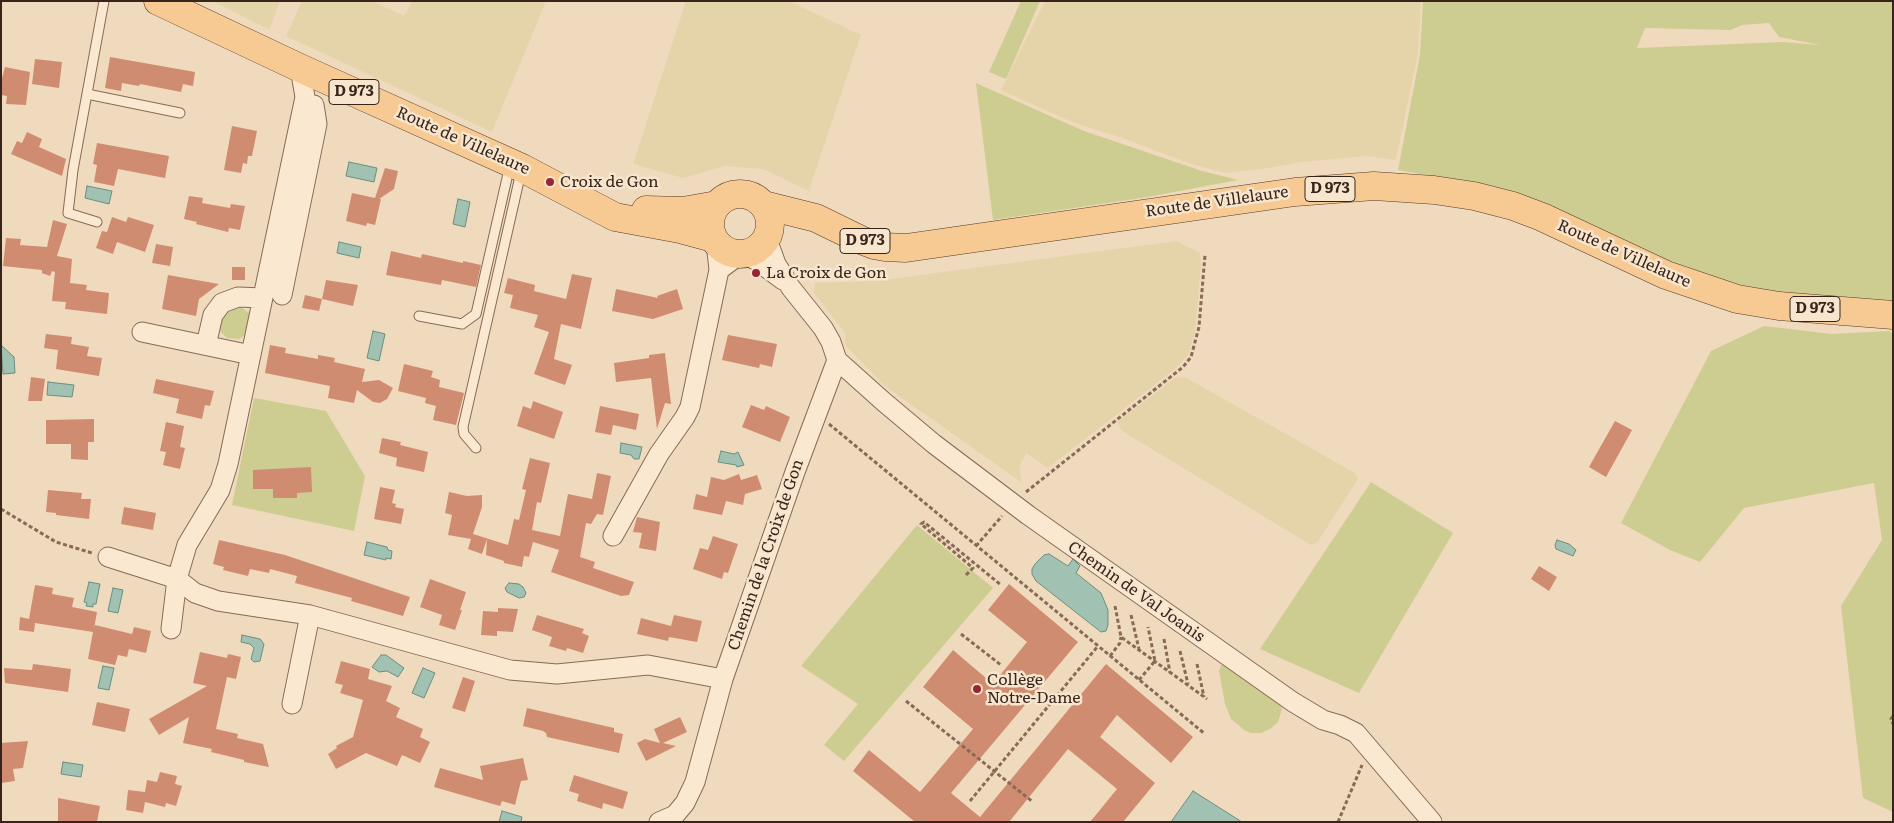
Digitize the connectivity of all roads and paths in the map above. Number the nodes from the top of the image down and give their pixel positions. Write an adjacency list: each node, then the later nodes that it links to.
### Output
1 (104, 1): 5 (lane)
2 (158, 1): 3 (main road, Route de Villelaure / D 973)
3 (300, 68): 4 (main road, Route de Villelaure / D 973); 8 (street)
4 (330, 81): 6 (street); 9 (main road, Route de Villelaure / D 973)
5 (87, 94): 7 (lane); 13 (lane)
6 (314, 105): 8 (street); 19 (street)
7 (180, 113)
8 (300, 121): 20 (street)
9 (516, 165): 10 (main road, Route de Villelaure / D 973); 21 (lane); 28 (lane)
10 (550, 182): 11 (main road, Route de Villelaure / D 973); 16 (main road, Route de Villelaure / D 973)
11 (717, 205): 12 (main road); 16 (main road)
12 (764, 205): 14 (main road, Route de Villelaure / D 973); 15 (main road)
13 (97, 222)
14 (827, 224): 15 (main road, Route de Villelaure / D 973); 22 (main road, Route de Villelaure / D 973)
15 (767, 238): 16 (main road); 18 (street)
16 (726, 252): 18 (street); 31 (street)
17 (1205, 255): 29 (path)
18 (792, 288): 26 (street)
19 (282, 295)
20 (263, 298): 24 (street); 25 (street)
21 (419, 316)
22 (1893, 316)
23 (142, 332): 24 (street)
24 (206, 345): 25 (street)
25 (251, 355): 34 (street)
26 (837, 360): 29 (street, Chemin de Val Joanis); 52 (street, Chemin de la Croix de Gon)
27 (825, 422): 44 (path)
28 (476, 448)
29 (1012, 503): 60 (street, Chemin de Val Joanis)
30 (1, 509): 32 (path)
31 (613, 536)
32 (108, 557): 34 (street)
33 (966, 575): 35 (path)
34 (177, 579): 37 (street); 40 (street)
35 (1001, 585)
36 (1115, 606): 42 (path)
37 (310, 615): 52 (street); 56 (street)
38 (1131, 615): 45 (path)
39 (1148, 627): 48 (path)
40 (171, 629)
41 (961, 634): 50 (path)
42 (1121, 637): 47 (path); 48 (path)
43 (1164, 639): 51 (path)
44 (1098, 646): 47 (path); 61 (path)
45 (1139, 649)
46 (1180, 651): 54 (path)
47 (1110, 656): 53 (path)
48 (1155, 661): 51 (path); 53 (path)
49 (1197, 664): 54 (path)
50 (1001, 665)
51 (1170, 673): 54 (path)
52 (723, 679): 64 (street, Chemin de la Croix de Gon)
53 (1139, 680): 59 (path)
54 (1188, 685)
55 (906, 701): 61 (path)
56 (292, 704)
57 (1893, 716): 58 (path)
58 (1893, 724)
59 (1205, 734)
60 (1363, 742): 65 (path); 66 (street, Chemin de Val Joanis)
61 (994, 772): 62 (path); 63 (path)
62 (970, 801)
63 (1032, 802)
64 (659, 822)
65 (1338, 822)
66 (1432, 822)

